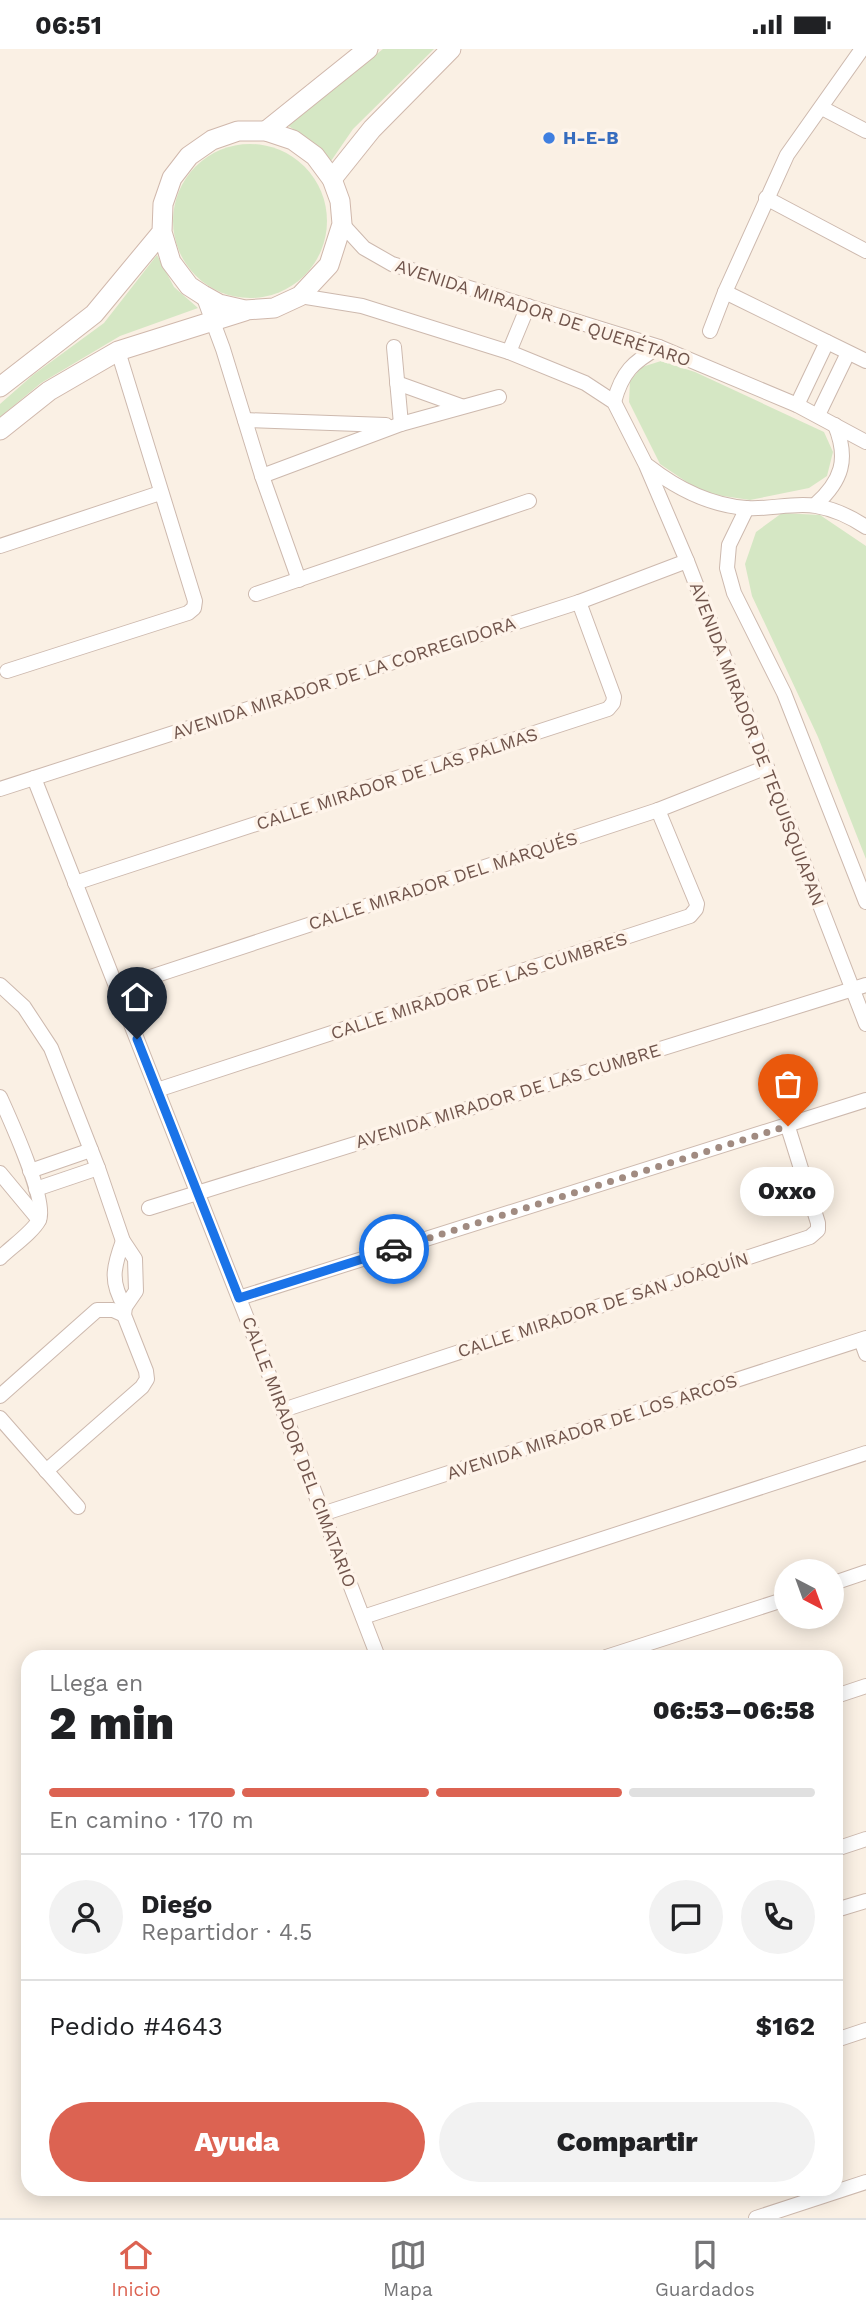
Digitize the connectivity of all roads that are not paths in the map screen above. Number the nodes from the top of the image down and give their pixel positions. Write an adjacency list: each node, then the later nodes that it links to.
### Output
1 (368, 49): 5 (street)
2 (451, 49): 7 (street)
3 (862, 49): 4 (street)
4 (822, 108): 6 (street); 8 (street)
5 (266, 131): 7 (street); 10 (street)
6 (866, 131)
7 (332, 179): 9 (street)
8 (766, 198): 11 (street); 12 (street)
9 (342, 224): 14 (street); 15 (street, AVENIDA MIRADOR DE QUERÉTARO)
10 (162, 232): 13 (street); 27 (street)
11 (866, 251)
12 (725, 292): 18 (street); 19 (street)
13 (203, 295): 16 (street); 17 (street)
14 (300, 296): 16 (street); 23 (street)
15 (528, 306): 21 (street, AVENIDA MIRADOR DE QUERÉTARO); 23 (street)
16 (245, 310): 17 (street)
17 (212, 320): 22 (street); 33 (street)
18 (710, 331)
19 (827, 342): 24 (street); 30 (street)
20 (394, 347): 26 (street)
21 (659, 347): 29 (street); 30 (street, AVENIDA MIRADOR DE QUERÉTARO)
22 (118, 351): 36 (street); 40 (street)
23 (509, 352): 29 (street)
24 (848, 353): 25 (street); 32 (street)
25 (866, 361)
26 (397, 383): 31 (street); 34 (street)
27 (0, 387)
28 (499, 397): 31 (street)
29 (614, 402): 38 (street)
30 (797, 405): 32 (street, AVENIDA MIRADOR DE QUERÉTARO)
31 (462, 406): 34 (street)
32 (818, 415): 35 (street, AVENIDA MIRADOR DE QUERÉTARO)
33 (245, 420): 34 (street); 39 (street)
34 (397, 425): 39 (street)
35 (835, 425): 37 (street, AVENIDA MIRADOR DE QUERÉTARO); 42 (street)
36 (0, 430)
37 (866, 442)
38 (646, 464): 43 (street); 46 (street, AVENIDA MIRADOR DE TEQUISQUIAPAN)
39 (262, 476): 47 (street)
40 (160, 493): 45 (street); 50 (street)
41 (530, 501): 47 (street)
42 (815, 505): 43 (street); 44 (street)
43 (747, 508): 56 (street, AVENIDA MIRADOR DE TEQUISQUIAPAN)
44 (866, 527)
45 (0, 546)
46 (687, 561): 49 (street, AVENIDA MIRADOR DE LA CORREGIDORA); 51 (street, AVENIDA MIRADOR DE TEQUISQUIAPAN)
47 (299, 580): 48 (street)
48 (256, 594)
49 (579, 602): 52 (street, AVENIDA MIRADOR DE LA CORREGIDORA); 55 (street, CALLE MIRADOR DE LAS PALMAS)
50 (7, 671)
51 (767, 767): 54 (street, CALLE MIRADOR DEL MARQUÉS); 58 (street, AVENIDA MIRADOR DE TEQUISQUIAPAN)
52 (34, 778): 53 (street, AVENIDA MIRADOR DE LA CORREGIDORA); 55 (street, CALLE MIRADOR DEL CIMATARIO)
53 (0, 789)
54 (658, 810): 59 (street, CALLE MIRADOR DEL MARQUÉS); 61 (street, CALLE MIRADOR DE LAS CUMBRES)
55 (75, 883): 59 (street, CALLE MIRADOR DEL CIMATARIO)
56 (866, 902)
57 (0, 985): 65 (street)
58 (859, 987): 60 (street, AVENIDA MIRADOR DE TEQUISQUIAPAN); 70 (street, AVENIDA MIRADOR DE LAS CUMBRE)
59 (117, 988): 61 (street, CALLE MIRADOR DEL CIMATARIO)
60 (866, 1024)
61 (157, 1090): 70 (street, CALLE MIRADOR DEL CIMATARIO)
62 (0, 1097): 67 (street)
63 (866, 1100): 64 (street)
64 (788, 1126): 75 (street); 79 (street, CALLE MIRADOR DE SAN JOAQUÍN)
65 (90, 1150): 66 (street); 67 (street)
66 (98, 1168): 69 (street); 73 (street)
67 (30, 1171): 69 (street)
68 (0, 1173): 72 (street)
69 (36, 1189): 72 (street)
70 (197, 1193): 71 (street, AVENIDA MIRADOR DE LAS CUMBRE); 75 (street, CALLE MIRADOR DEL CIMATARIO)
71 (149, 1208)
72 (39, 1220): 74 (street)
73 (123, 1241): 76 (street); 76 (street)
74 (0, 1258)
75 (239, 1298): 79 (street, CALLE MIRADOR DEL CIMATARIO)
76 (125, 1311): 78 (street); 82 (street)
77 (864, 1344): 84 (street, AVENIDA MIRADOR DE LOS ARCOS)
78 (0, 1395)
79 (283, 1410): 84 (street, CALLE MIRADOR DEL CIMATARIO)
80 (0, 1418): 82 (street)
81 (866, 1453): 88 (street)
82 (46, 1471): 83 (street)
83 (78, 1507)
84 (322, 1514): 88 (street, CALLE MIRADOR DEL CIMATARIO)
85 (866, 1572): 86 (street)
86 (844, 1580)
87 (774, 1603): 90 (street)
88 (363, 1617): 89 (street, CALLE MIRADOR DEL CIMATARIO)
89 (375, 1650)
90 (628, 1650)
91 (866, 1686): 92 (street)
92 (843, 1694)
93 (866, 1839): 94 (street)
94 (843, 1847)
95 (866, 1901): 96 (street)
96 (843, 1908)
97 (866, 2030): 98 (street)
98 (843, 2038)
99 (866, 2182): 100 (street)
100 (843, 2190)
101 (823, 2196): 102 (street)
102 (756, 2218)

